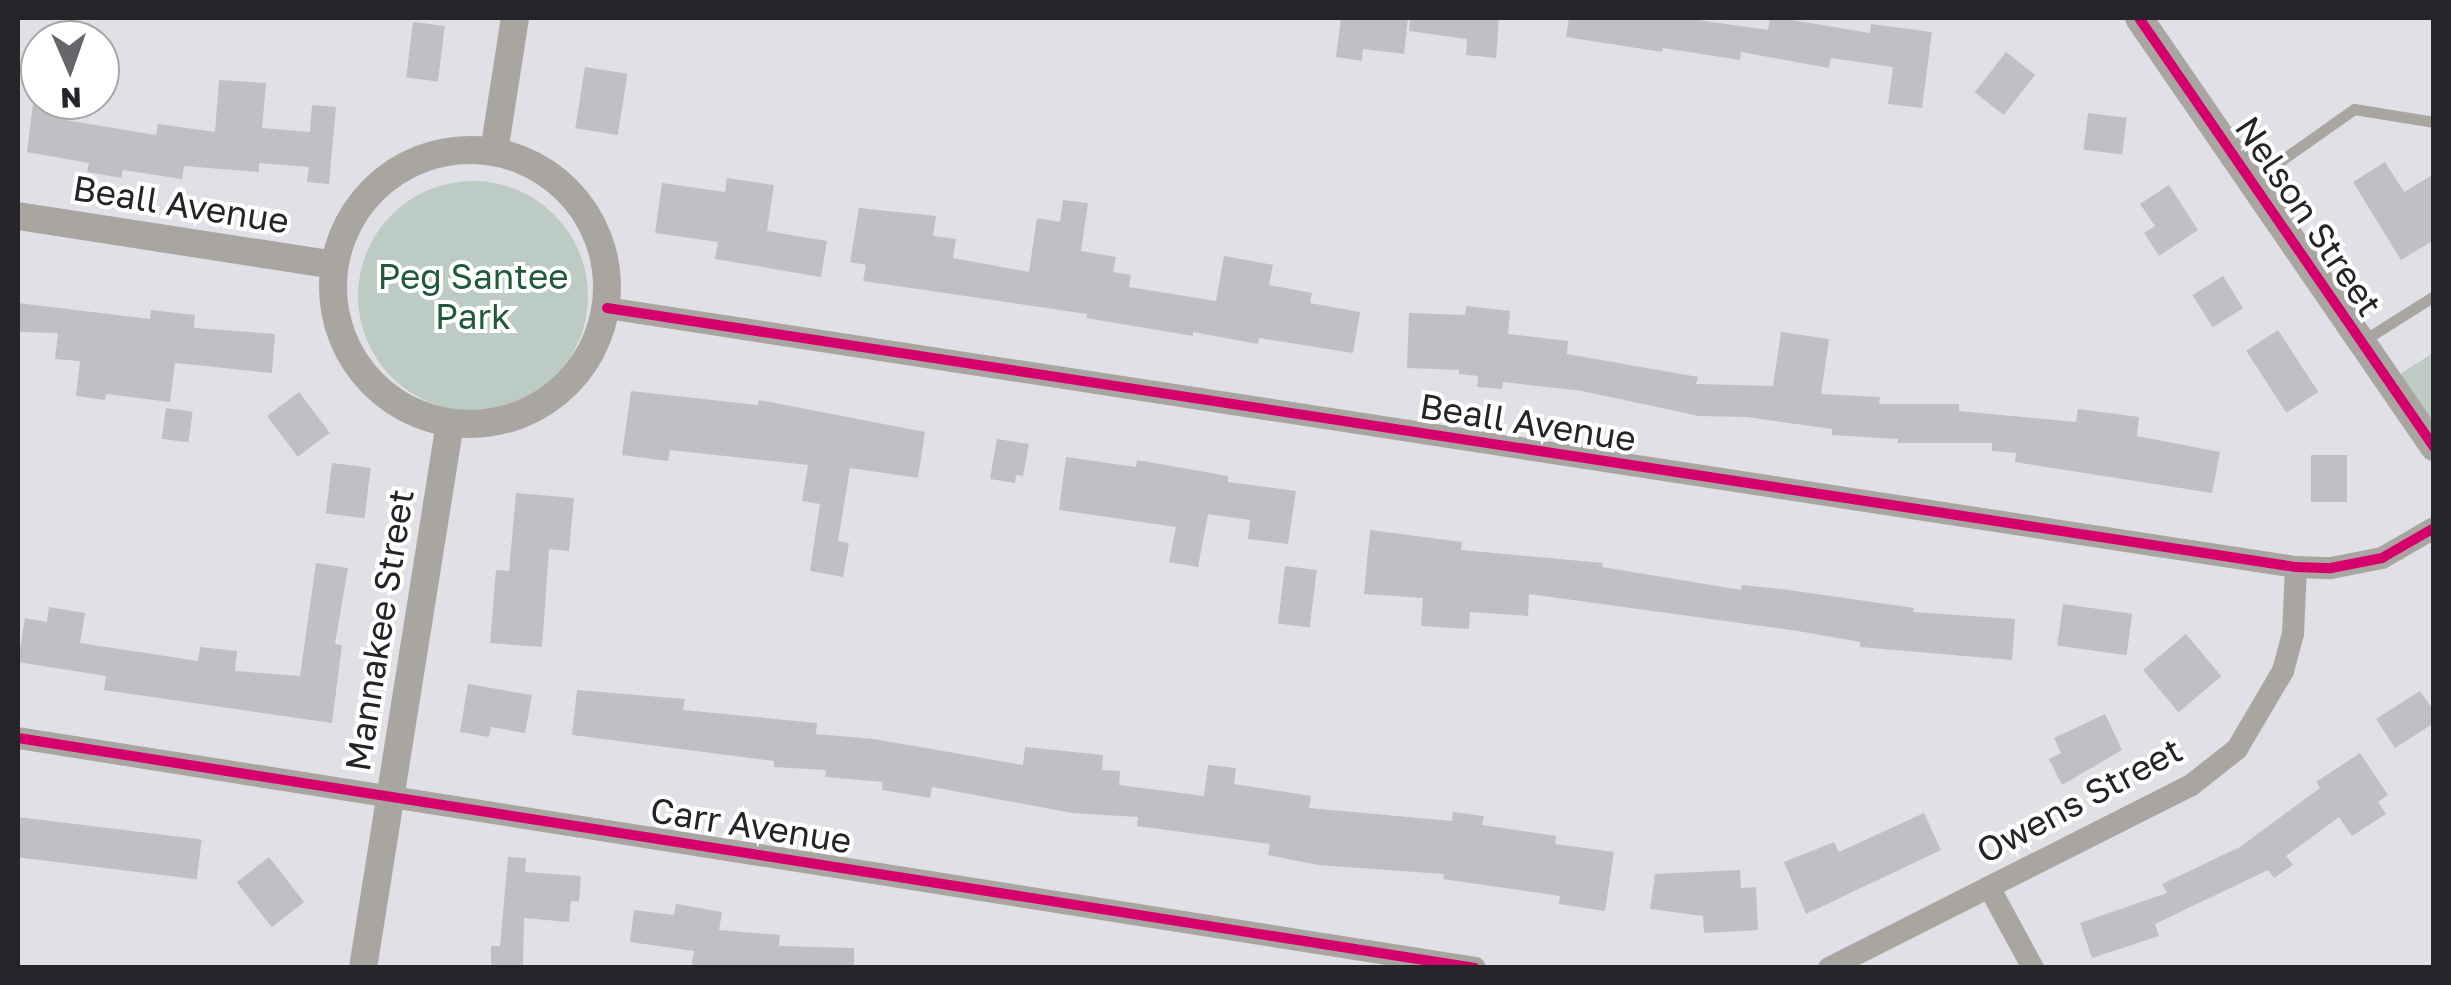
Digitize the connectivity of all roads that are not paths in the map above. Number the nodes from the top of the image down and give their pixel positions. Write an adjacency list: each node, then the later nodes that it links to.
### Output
1 (515, 18): 4 (street)
2 (2138, 18): 5 (street, Nelson Street)
3 (2434, 122): 5 (lane)
4 (494, 152): 7 (street); 9 (street)
5 (2252, 181): 10 (street, Nelson Street)
6 (18, 216): 7 (street, Beall Avenue)
7 (334, 265): 11 (street)
8 (2434, 296): 10 (lane)
9 (607, 308): 11 (street); 14 (street, Beall Avenue)
10 (2362, 342): 12 (street, Nelson Street)
11 (450, 424): 16 (street, Mannakee Street)
12 (2434, 447)
13 (2434, 528): 14 (street, Beall Avenue)
14 (2296, 568): 17 (street, Owens Street)
15 (18, 738): 16 (street, Carr Avenue)
16 (391, 796): 18 (street, Mannakee Street); 19 (street, Carr Avenue)
17 (1989, 887): 20 (street, Owens Street); 21 (street)
18 (363, 968)
19 (1475, 968)
20 (1829, 968)
21 (2033, 968)

